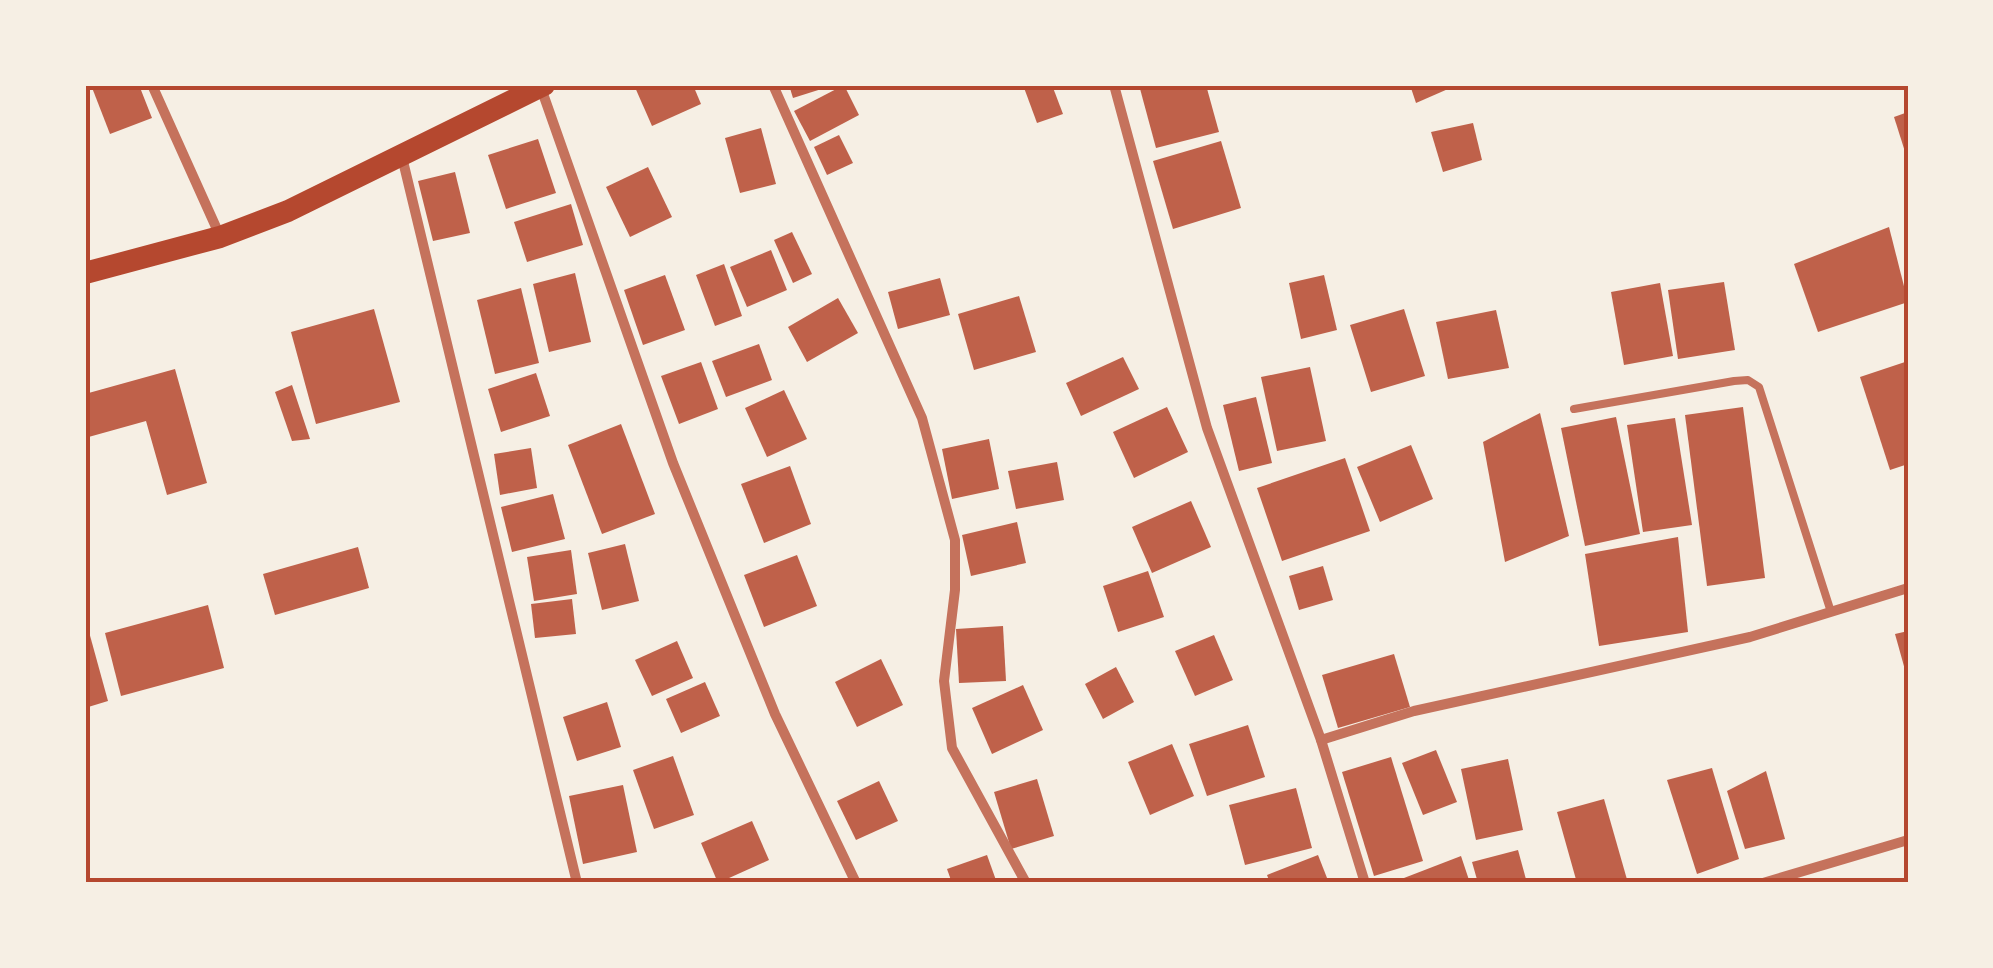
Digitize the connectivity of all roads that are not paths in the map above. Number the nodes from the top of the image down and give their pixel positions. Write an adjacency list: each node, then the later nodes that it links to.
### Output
1 (152, 85): 6 (street)
2 (773, 85): 15 (street)
3 (1114, 85): 11 (street)
4 (542, 86): 5 (main road); 14 (street)
5 (402, 157): 6 (main road); 13 (street)
6 (220, 237): 7 (main road)
7 (85, 273)
8 (1574, 410): 10 (lane)
9 (1908, 588): 10 (street)
10 (1831, 612): 11 (street)
11 (1321, 740): 16 (street)
12 (1908, 840): 17 (street)
13 (577, 883)
14 (856, 883)
15 (1026, 883)
16 (1365, 883)
17 (1763, 883)

